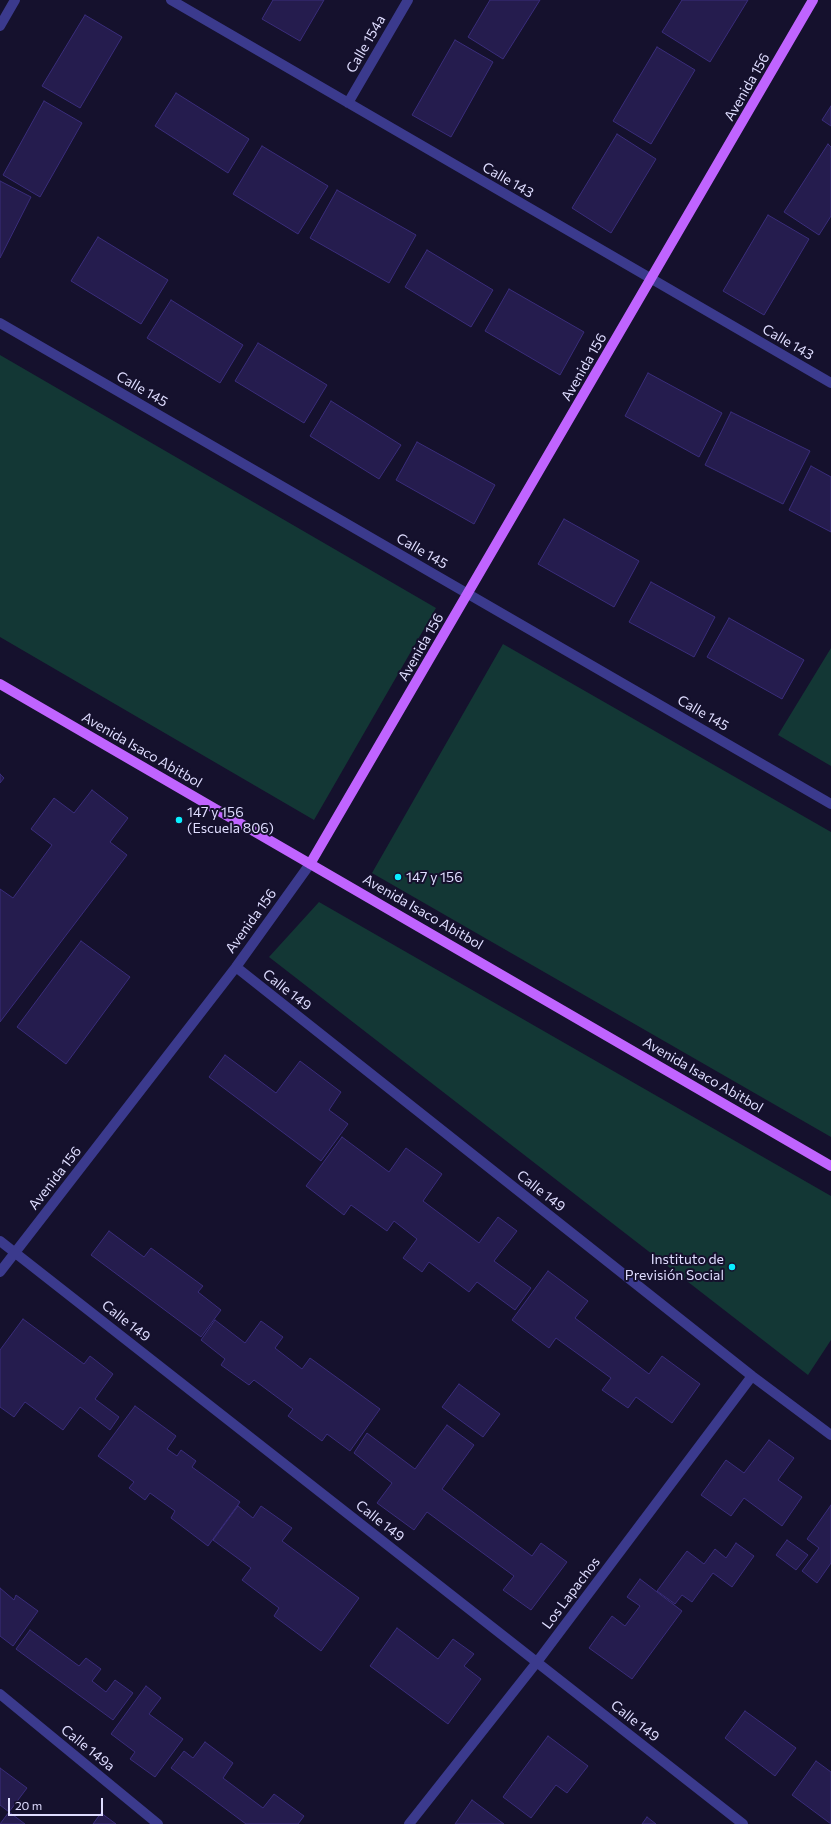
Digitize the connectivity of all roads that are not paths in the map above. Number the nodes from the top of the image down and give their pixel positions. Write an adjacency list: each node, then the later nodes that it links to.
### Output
1 (15, 0): 5 (street)
2 (171, 0): 6 (street, Calle 143)
3 (408, 0): 6 (street, Calle 154a)
4 (813, 0): 7 (main road, Avenida 156)
5 (0, 26)
6 (348, 103): 7 (street, Calle 143)
7 (651, 279): 9 (street, Calle 143); 10 (main road, Avenida 156)
8 (0, 323): 10 (street, Calle 145)
9 (831, 383)
10 (468, 594): 12 (street, Calle 145); 13 (main road, Avenida 156)
11 (0, 684): 13 (main road, Avenida Isaco Abitbol)
12 (831, 804)
13 (310, 864): 14 (street, Avenida 156); 15 (main road, Avenida Isaco Abitbol)
14 (236, 967): 17 (street, Avenida 156); 19 (street, Calle 149)
15 (831, 1166)
16 (0, 1241): 17 (street, Calle 149)
17 (16, 1253): 18 (street, Avenida 156); 21 (street, Calle 149)
18 (0, 1272)
19 (752, 1376): 20 (street, Calle 149); 21 (street, Los Lapachos)
20 (831, 1435)
21 (537, 1662): 24 (street, Los Lapachos); 25 (street, Calle 149)
22 (0, 1694): 23 (street, Calle 149a)
23 (158, 1824)
24 (409, 1824)
25 (743, 1824)

